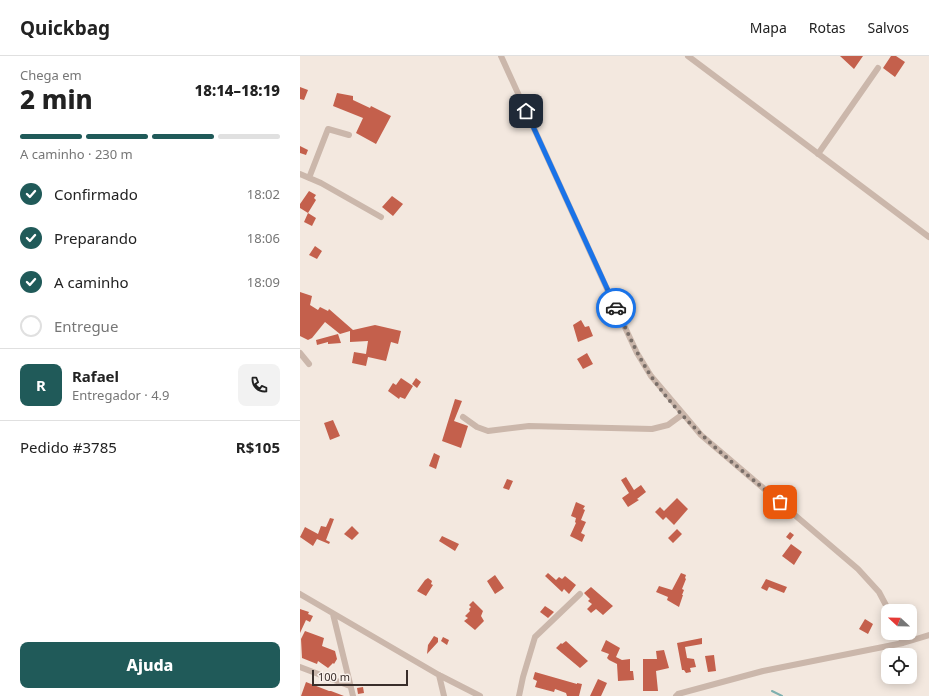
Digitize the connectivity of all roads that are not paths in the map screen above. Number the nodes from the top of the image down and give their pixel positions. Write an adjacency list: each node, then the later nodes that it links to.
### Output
1 (501, 56): 12 (street)
2 (688, 56): 5 (street)
3 (878, 68): 5 (street)
4 (349, 135): 7 (street)
5 (818, 154): 9 (street)
6 (300, 174): 7 (street)
7 (309, 178): 8 (street)
8 (381, 217)
9 (929, 237)
10 (300, 353): 11 (street)
11 (309, 364)
12 (683, 414): 13 (street); 16 (street)
13 (463, 417)
14 (300, 594): 17 (street)
15 (580, 594): 27 (street)
16 (885, 604)
17 (333, 614): 22 (street); 23 (street)
18 (929, 635): 20 (street)
19 (902, 640): 20 (street)
20 (903, 643): 28 (street)
21 (300, 667): 23 (street)
22 (439, 675): 25 (street); 26 (street)
23 (350, 686): 24 (street)
24 (352, 696)
25 (444, 696)
26 (480, 696)
27 (519, 696)
28 (676, 696)

